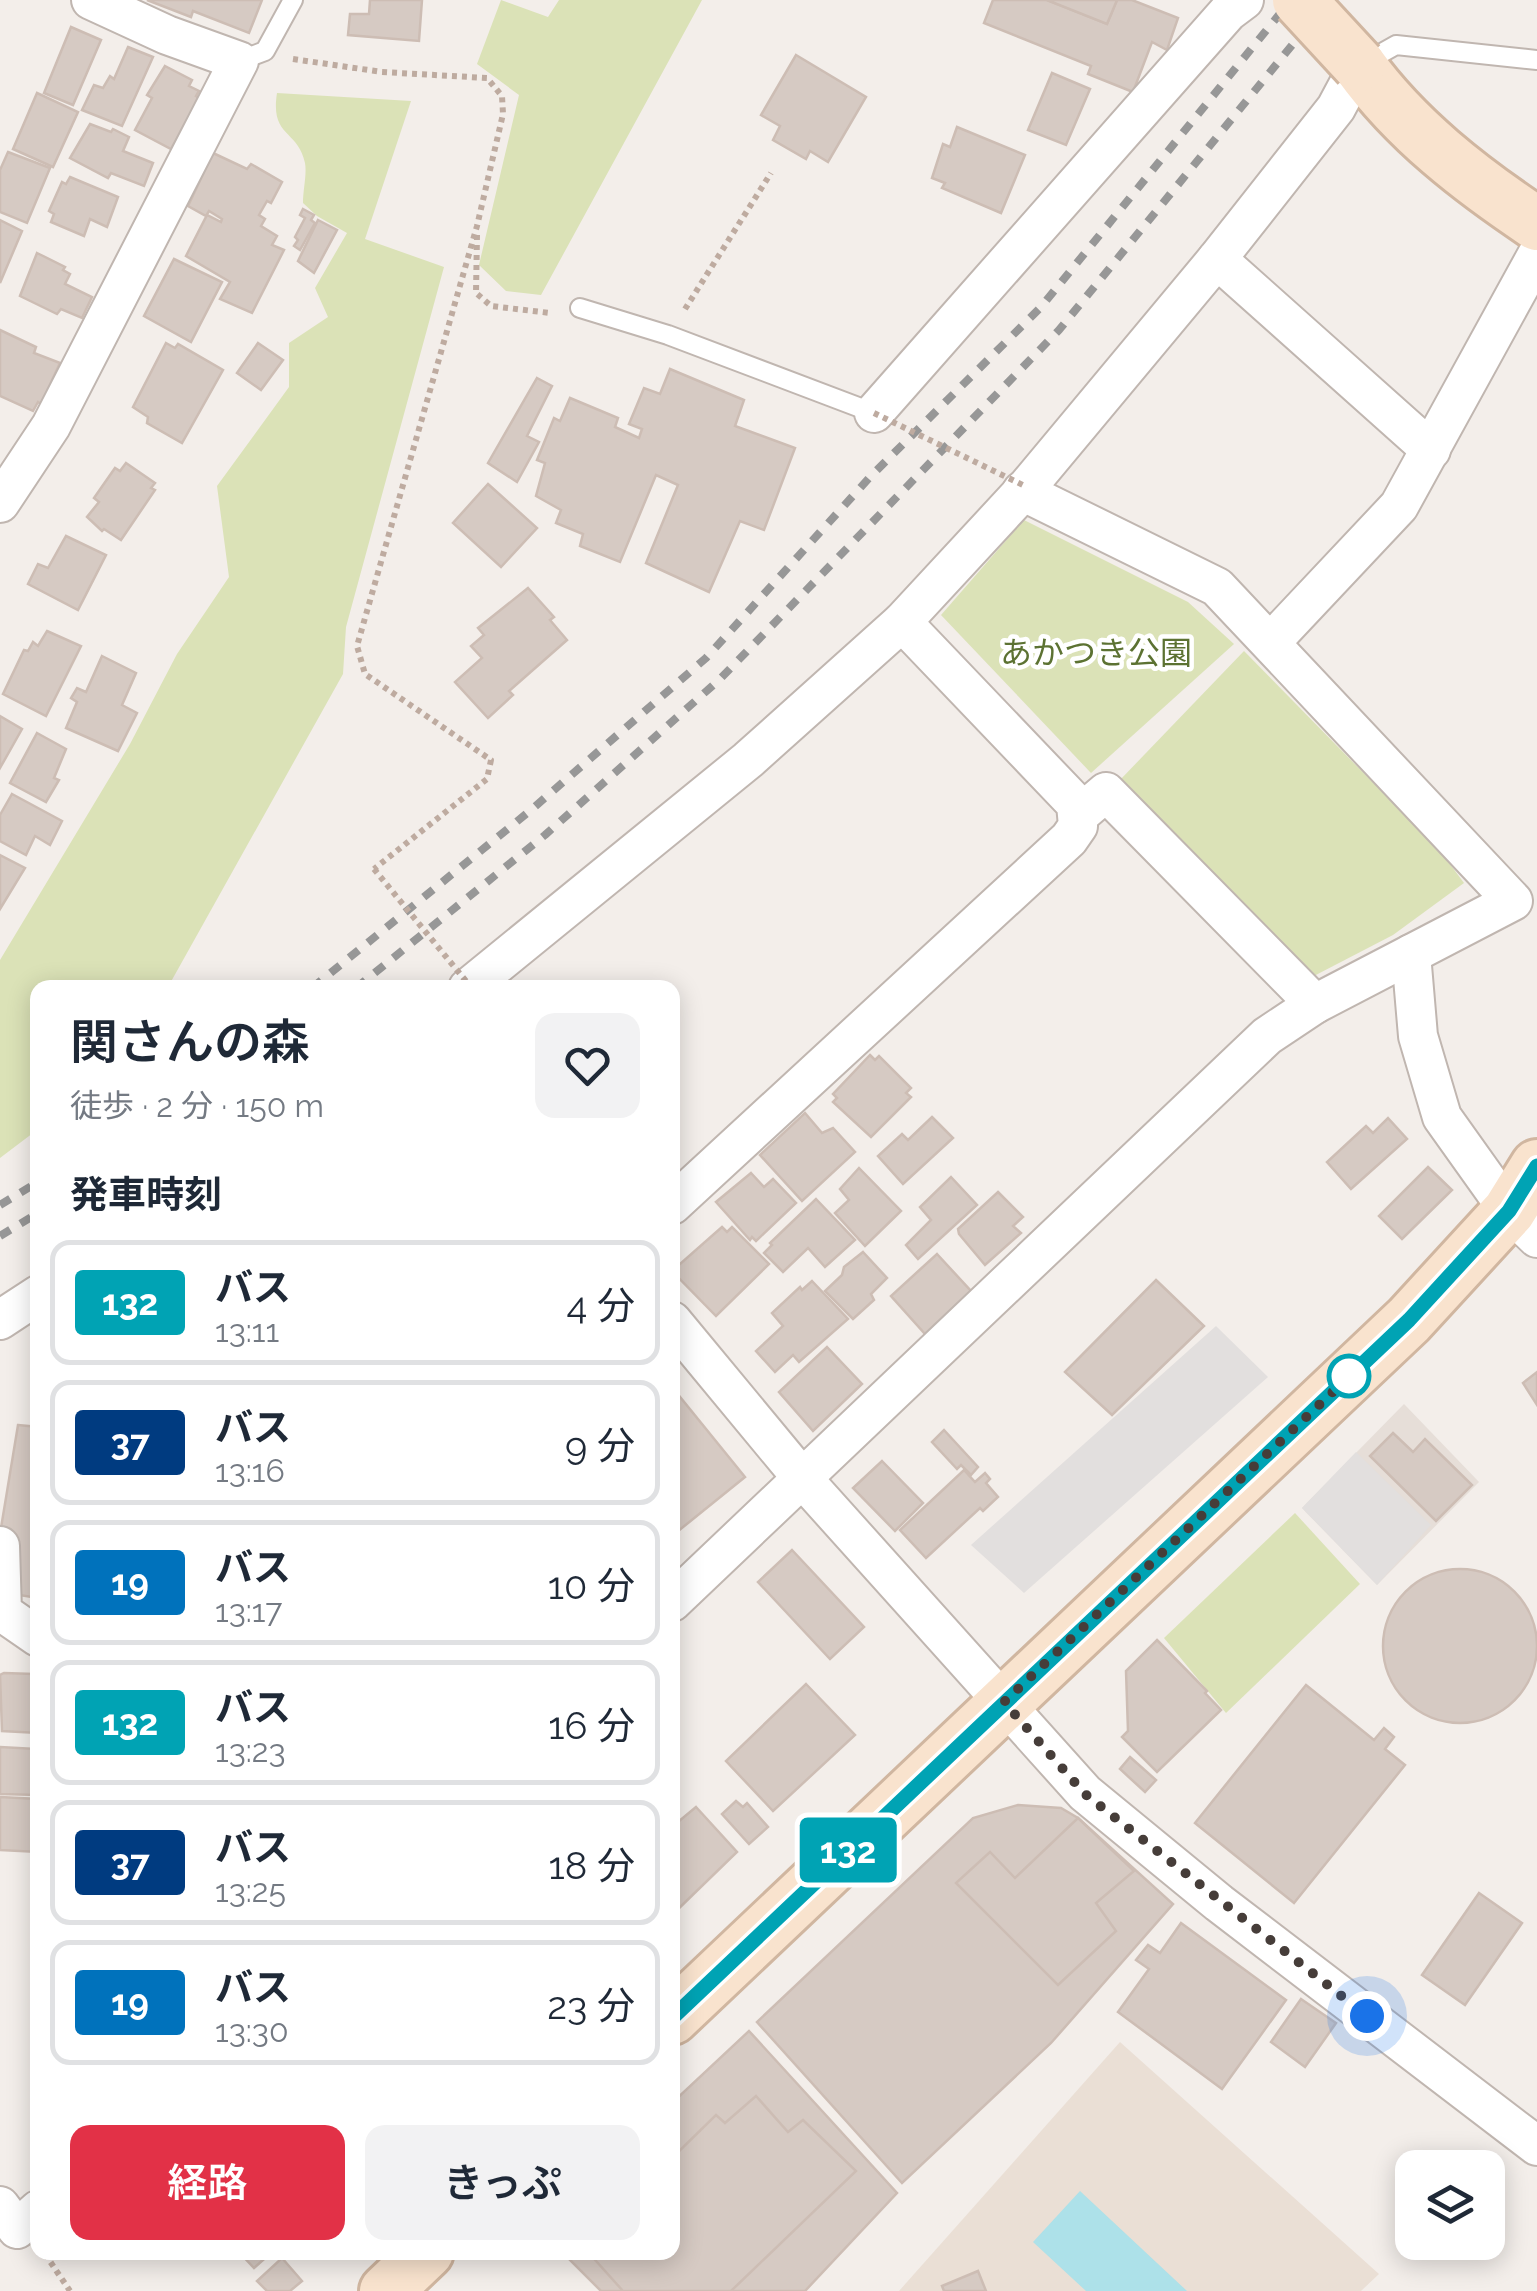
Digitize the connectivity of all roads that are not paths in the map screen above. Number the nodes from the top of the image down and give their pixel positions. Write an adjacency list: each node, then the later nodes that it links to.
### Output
1 (91, 0): 5 (street)
2 (293, 0): 5 (lane)
3 (1244, 0): 12 (street)
4 (1299, 0): 7 (street, bridge)
5 (252, 56): 15 (street)
6 (1537, 60): 7 (lane)
7 (1360, 66): 8 (street); 10 (street)
8 (1537, 224)
9 (1537, 255): 13 (street)
10 (1217, 259): 13 (street); 14 (street)
11 (580, 308): 12 (lane)
12 (874, 413)
13 (1430, 450): 17 (street)
14 (1024, 489): 16 (street); 17 (street)
15 (0, 503)
16 (902, 622): 18 (street); 20 (street)
17 (1272, 642): 19 (street)
18 (1078, 815): 21 (street); 23 (street)
19 (1412, 954): 21 (street); 24 (street)
20 (478, 980)
21 (1316, 1004): 28 (street)
22 (1537, 1166): 24 (street)
23 (680, 1198)
24 (1523, 1224): 33 (street)
25 (30, 1301): 26 (street)
26 (0, 1320)
27 (680, 1330): 28 (street)
28 (802, 1478): 30 (street); 33 (street)
29 (0, 1546): 31 (street)
30 (680, 1594)
31 (1, 1615): 32 (street)
32 (30, 1632)
33 (1004, 1702): 34 (street); 35 (street)
34 (680, 2010)
35 (1537, 2146)
36 (0, 2206): 37 (street)
37 (30, 2218)
38 (419, 2260): 39 (street)
39 (386, 2291)

